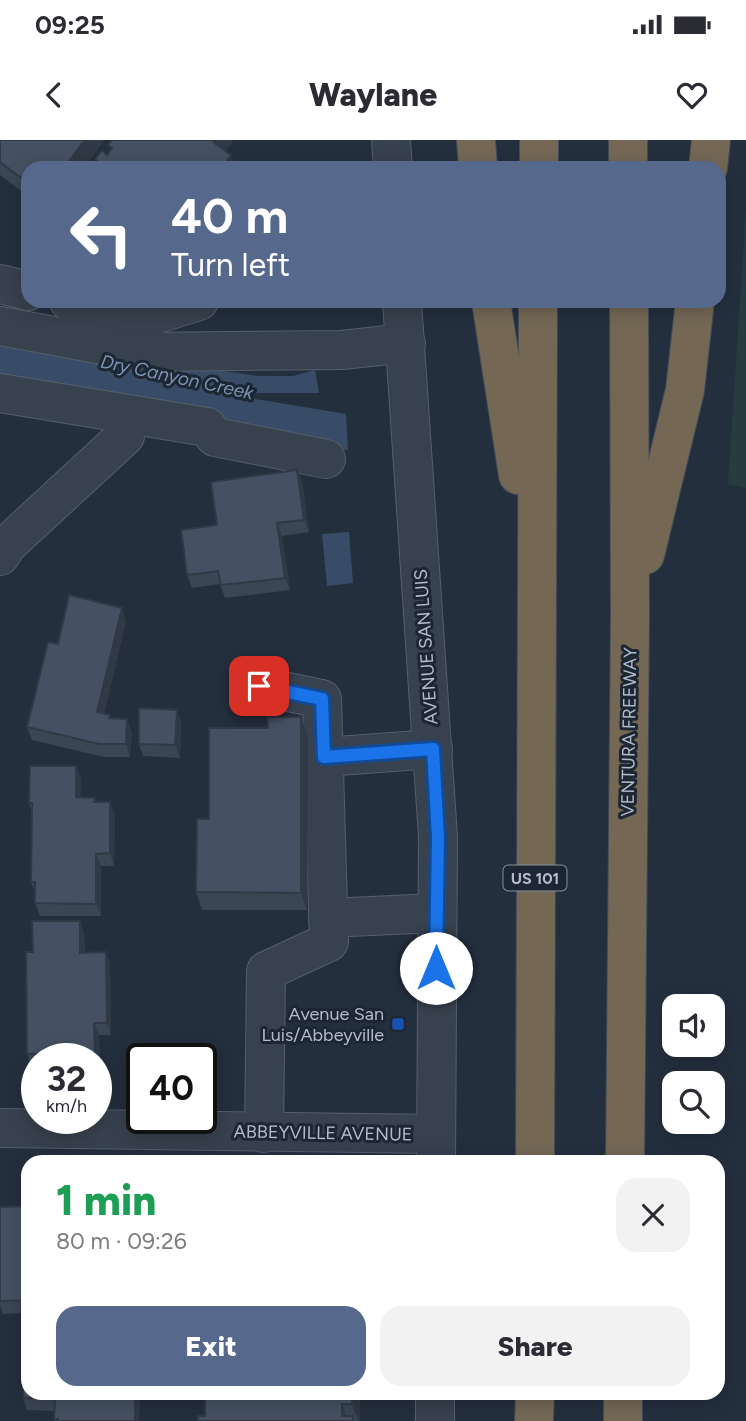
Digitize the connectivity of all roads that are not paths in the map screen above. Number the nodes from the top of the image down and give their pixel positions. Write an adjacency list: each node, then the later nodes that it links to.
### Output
1 (391, 140): 6 (street)
2 (476, 140): 7 (highway)
3 (539, 140): 8 (highway)
4 (628, 140): 9 (highway)
5 (711, 140): 10 (highway)
6 (392, 161)
7 (478, 161)
8 (538, 161)
9 (628, 161)
10 (710, 161)
11 (0, 284): 12 (street)
12 (21, 289)
13 (96, 308): 14 (street)
14 (177, 308)
15 (402, 308): 21 (street, AVENUE SAN LUIS)
16 (492, 308): 26 (highway)
17 (538, 308): 26 (highway, US 101)
18 (629, 308): 27 (highway, VENTURA FREEWAY)
19 (694, 308): 27 (highway)
20 (0, 326): 21 (street)
21 (405, 343): 29 (street, AVENUE SAN LUIS)
22 (0, 393): 24 (street)
23 (125, 436): 25 (street)
24 (326, 459)
25 (0, 556)
26 (536, 594): 36 (highway, US 101)
27 (630, 615): 37 (highway, VENTURA FREEWAY)
28 (259, 686): 30 (street)
29 (433, 749): 30 (street); 31 (street, AVENUE SAN LUIS)
30 (324, 757): 32 (street)
31 (436, 913): 32 (street); 35 (street, AVENUE SAN LUIS)
32 (328, 918): 34 (street)
33 (0, 1128): 34 (street, ABBEYVILLE AVENUE)
34 (264, 1133): 35 (street, ABBEYVILLE AVENUE)
35 (436, 1148)
36 (535, 1155)
37 (625, 1155)
38 (435, 1400): 41 (street)
39 (534, 1400): 42 (highway)
40 (623, 1400): 43 (highway)
41 (435, 1421)
42 (534, 1421)
43 (623, 1421)

